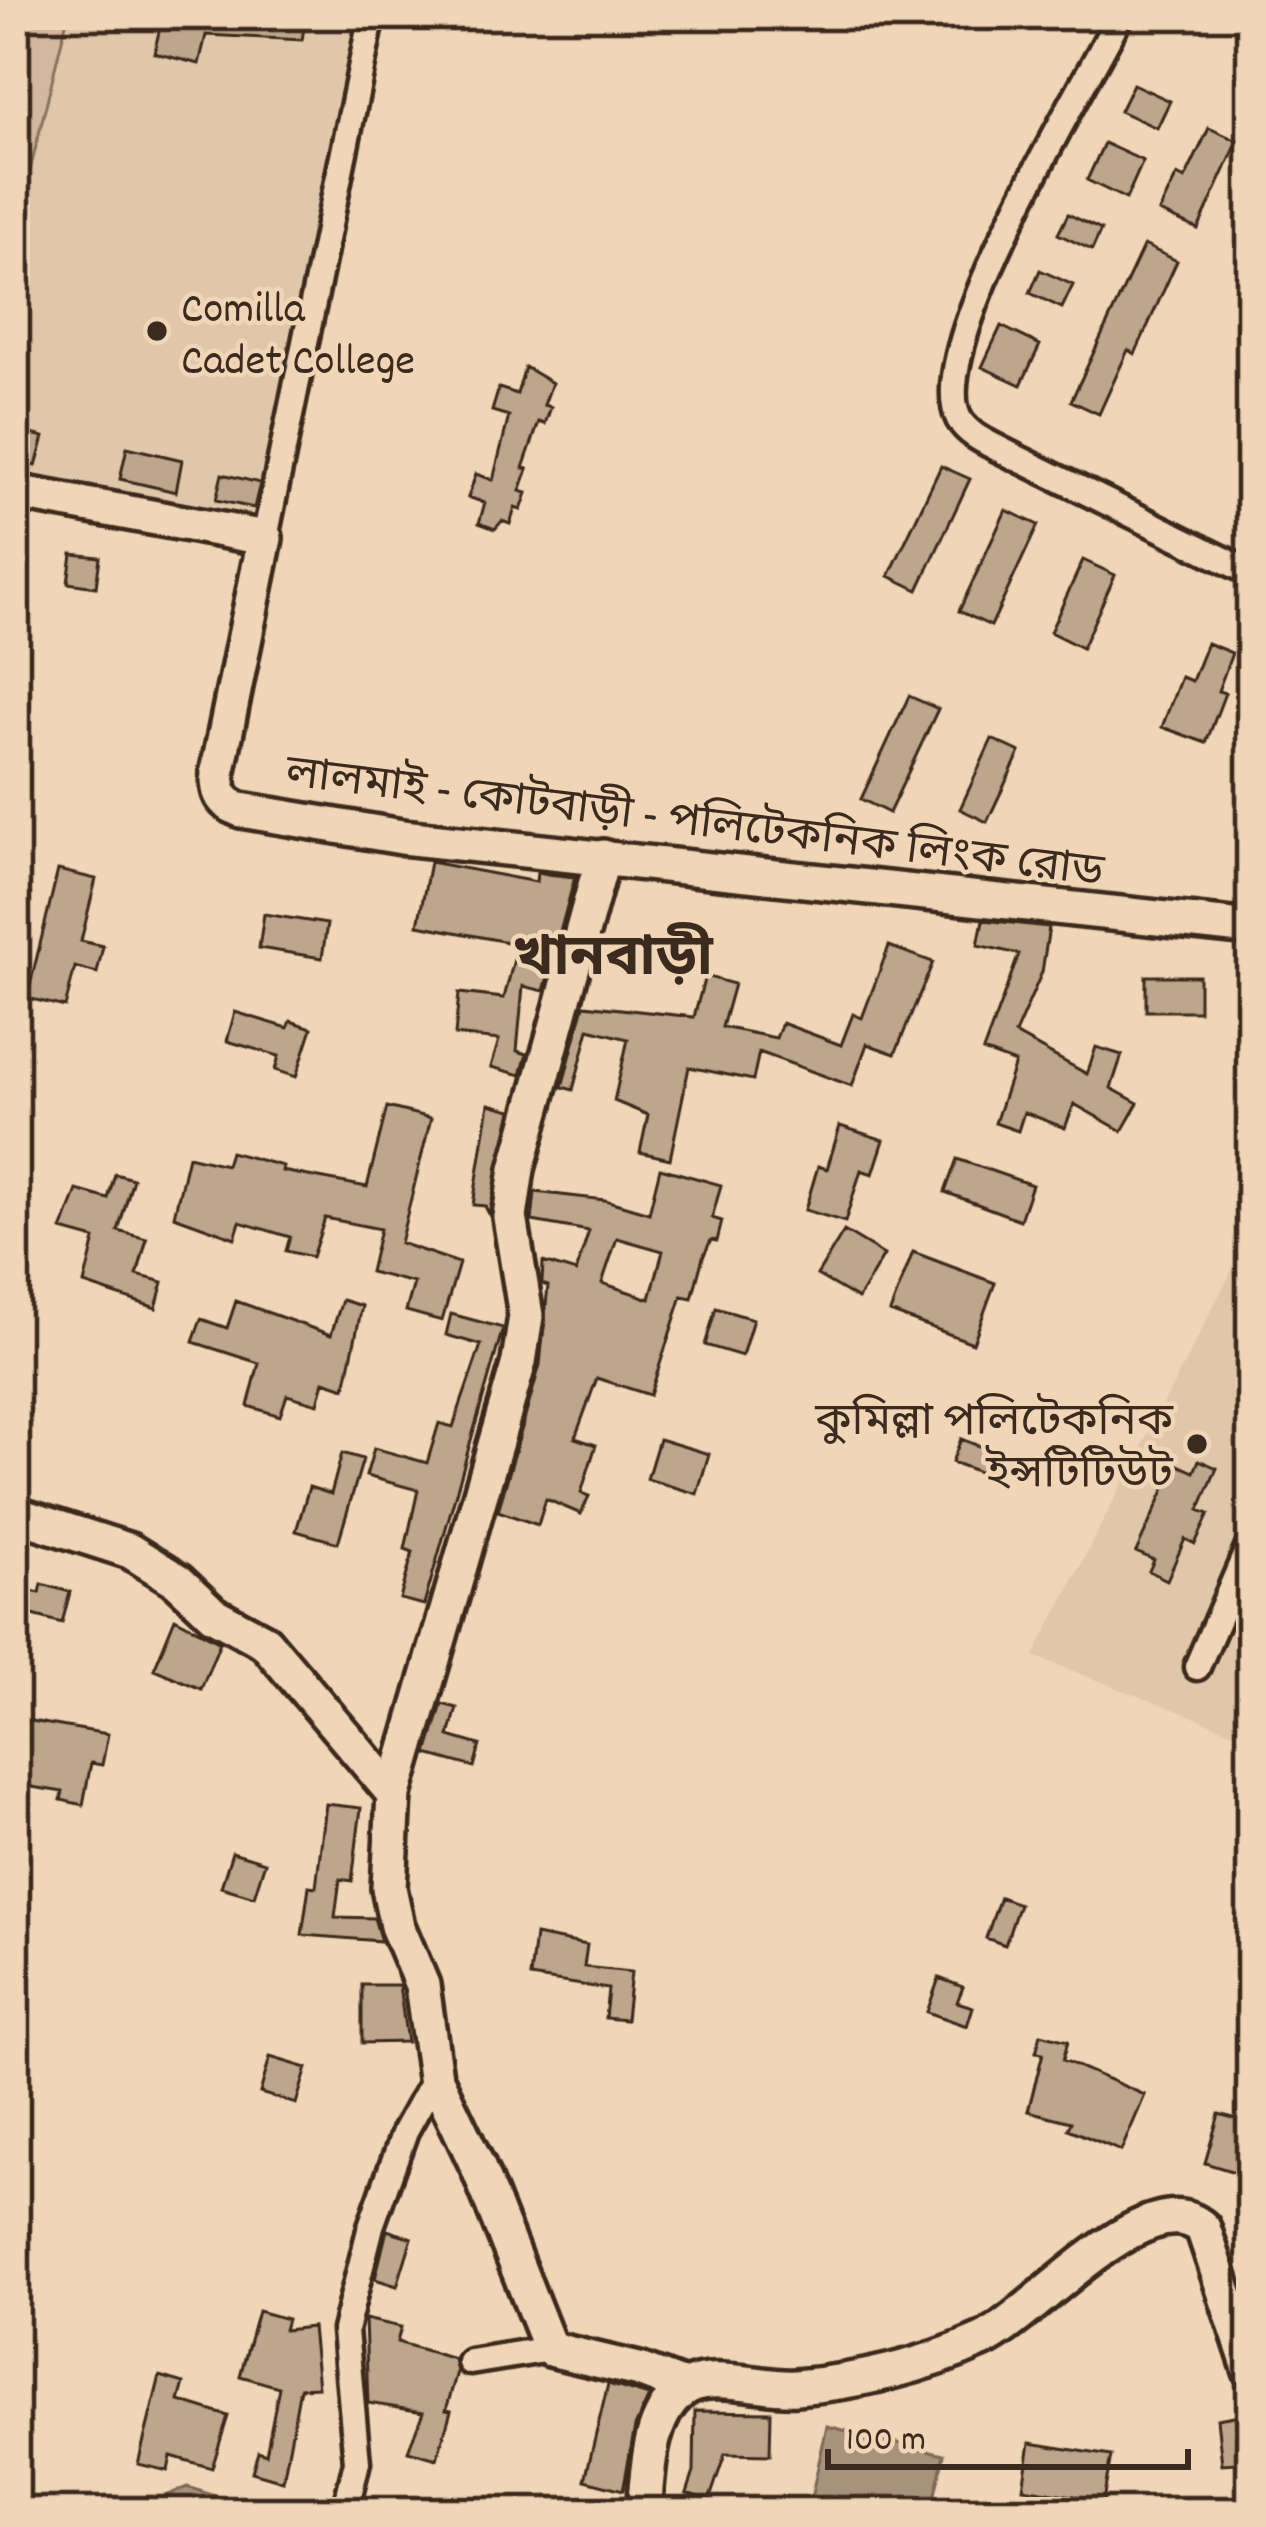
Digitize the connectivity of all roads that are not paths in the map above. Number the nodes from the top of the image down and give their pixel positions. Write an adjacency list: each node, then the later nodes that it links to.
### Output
1 (372, 15): 4 (street)
2 (1120, 15): 5 (street)
3 (15, 492): 4 (street)
4 (265, 538): 6 (street, লালমাই - কোটবাড়ী - পলিটেকনিক লিংক রোড)
5 (1251, 573)
6 (603, 857): 7 (street, লালমাই - কোটবাড়ী - পলিটেকনিক লিংক রোড); 11 (street)
7 (1251, 928)
8 (15, 1514): 11 (street)
9 (1251, 1542): 10 (street)
10 (1197, 1667)
11 (394, 1794): 12 (street)
12 (435, 2078): 13 (street); 17 (street)
13 (550, 2349): 14 (street); 16 (street)
14 (470, 2362)
15 (1251, 2371): 16 (street)
16 (684, 2387): 18 (street)
17 (345, 2512)
18 (644, 2512)

